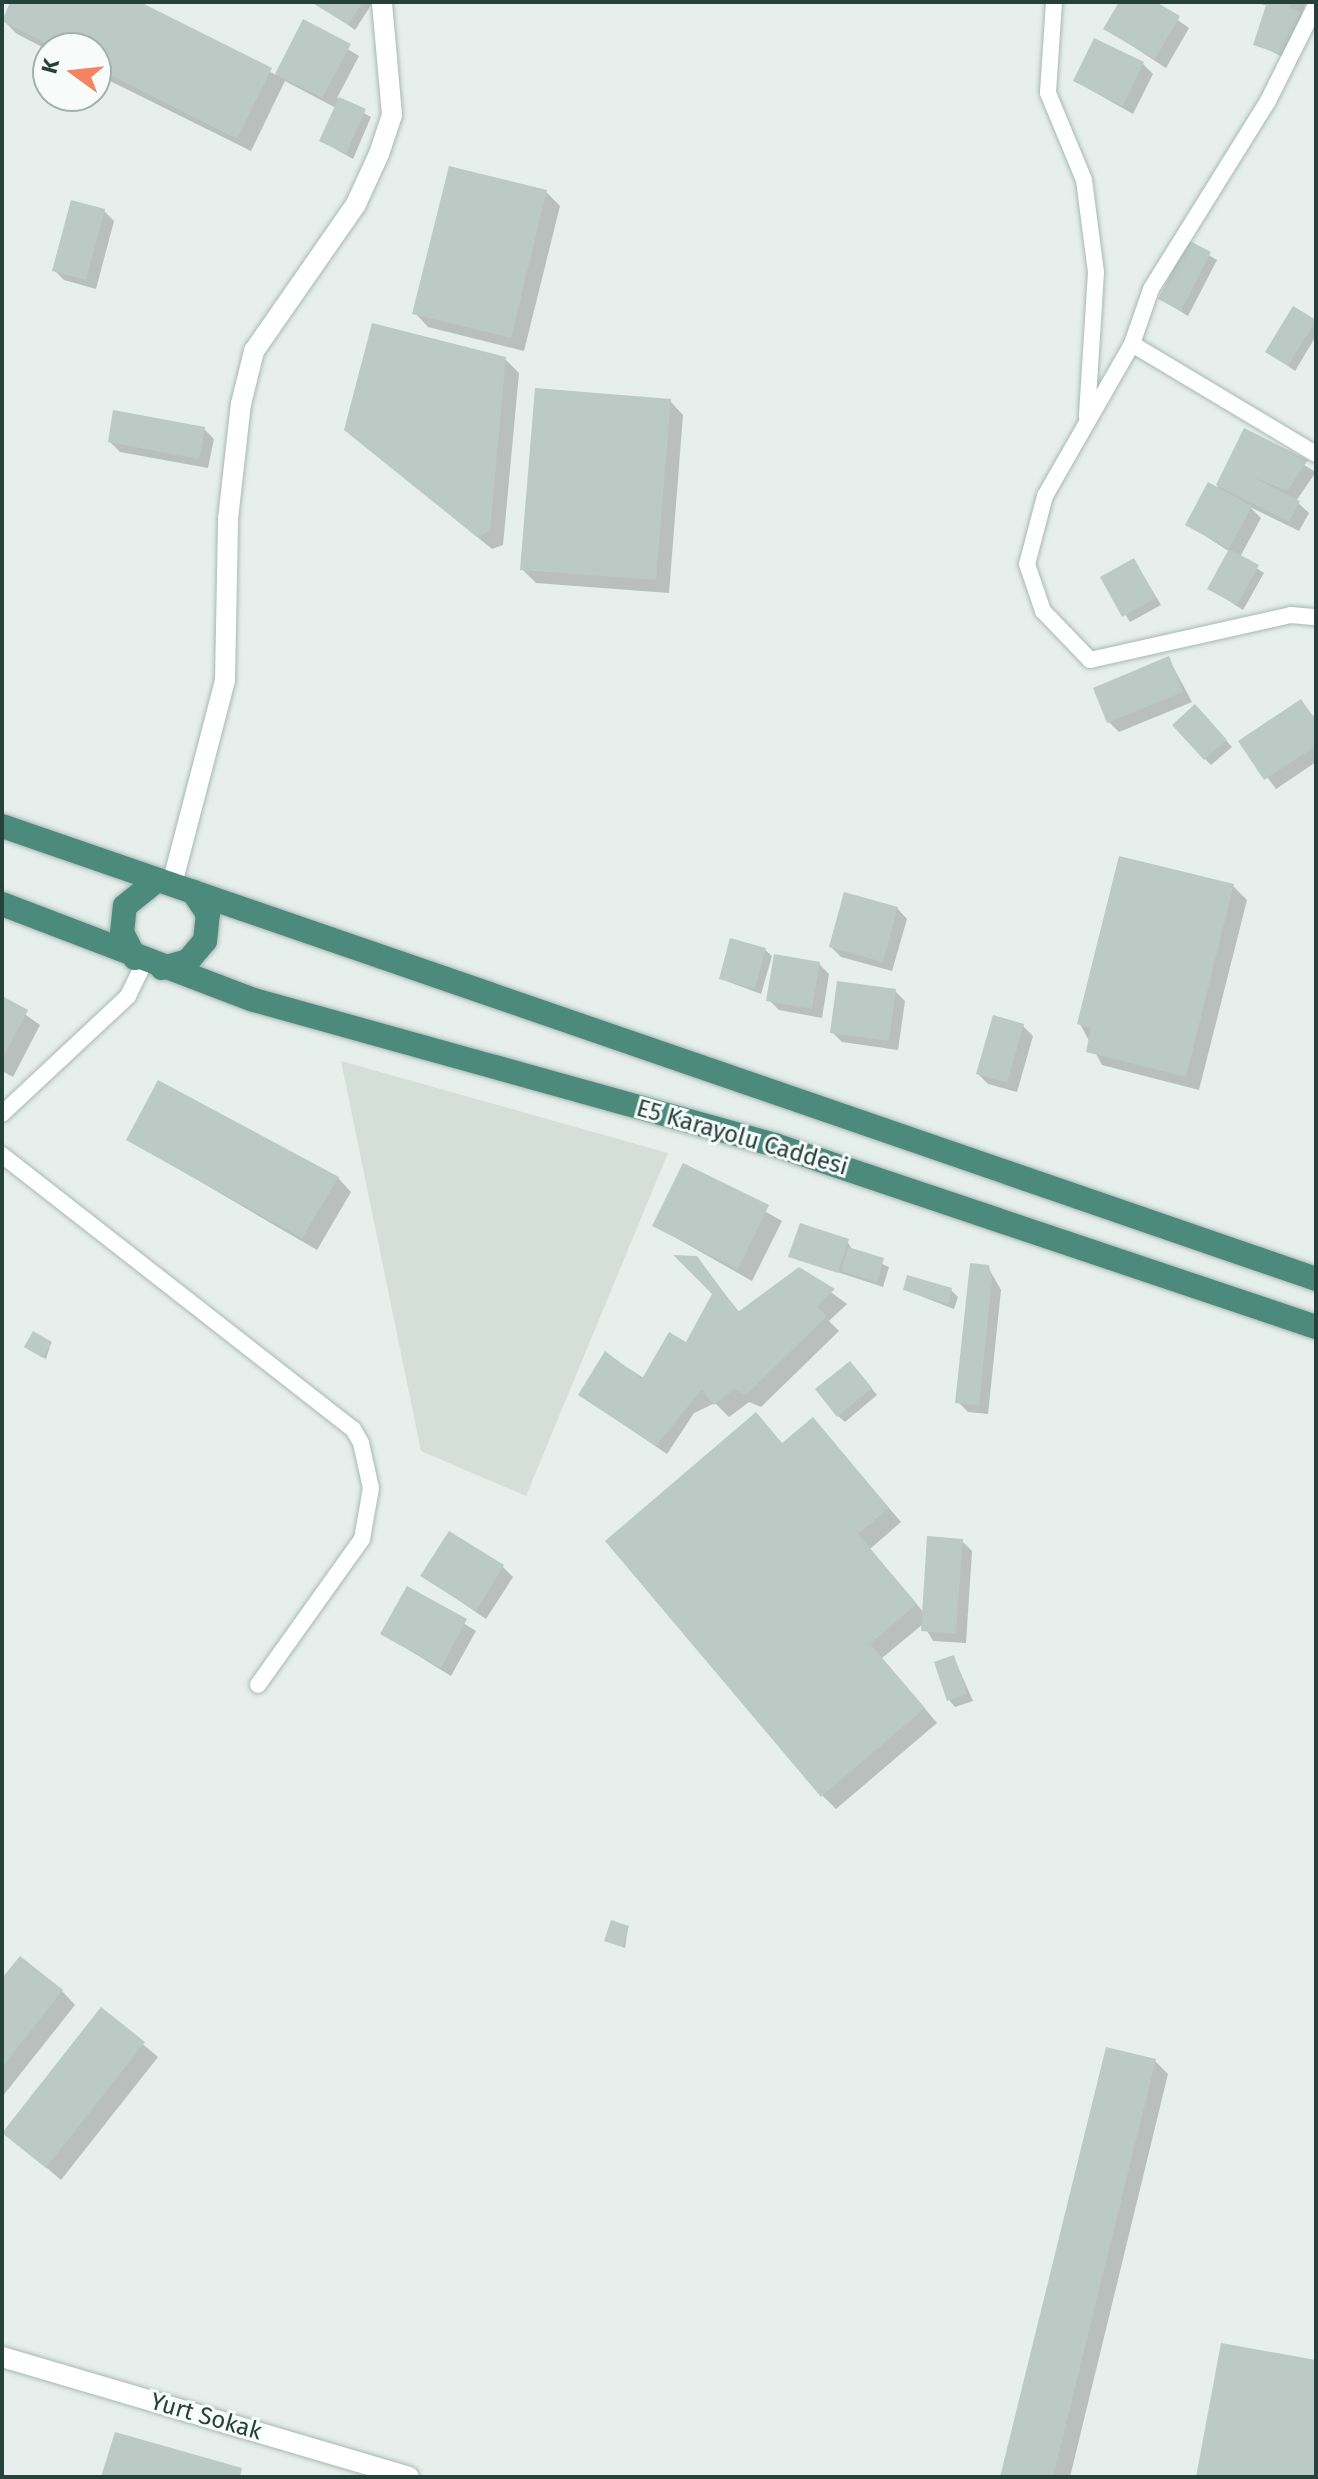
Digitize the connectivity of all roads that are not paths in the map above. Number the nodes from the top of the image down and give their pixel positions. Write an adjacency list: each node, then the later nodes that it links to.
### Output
1 (382, 2): 9 (street)
2 (1054, 2): 5 (street)
3 (1316, 5): 4 (street)
4 (1132, 344): 5 (street); 6 (street)
5 (1086, 418): 7 (street)
6 (1316, 454)
7 (1316, 617)
8 (2, 826): 9 (highway)
9 (173, 886): 11 (highway); 11 (highway); 14 (highway)
10 (2, 904): 11 (highway, E5 Karayolu Caddesi)
11 (147, 962): 12 (street); 15 (highway, E5 Karayolu Caddesi)
12 (2, 1114)
13 (2, 1155): 16 (street)
14 (1316, 1279)
15 (1316, 1327)
16 (258, 1685)
17 (2, 2357): 18 (street, Yurt Sokak)
18 (409, 2477)

